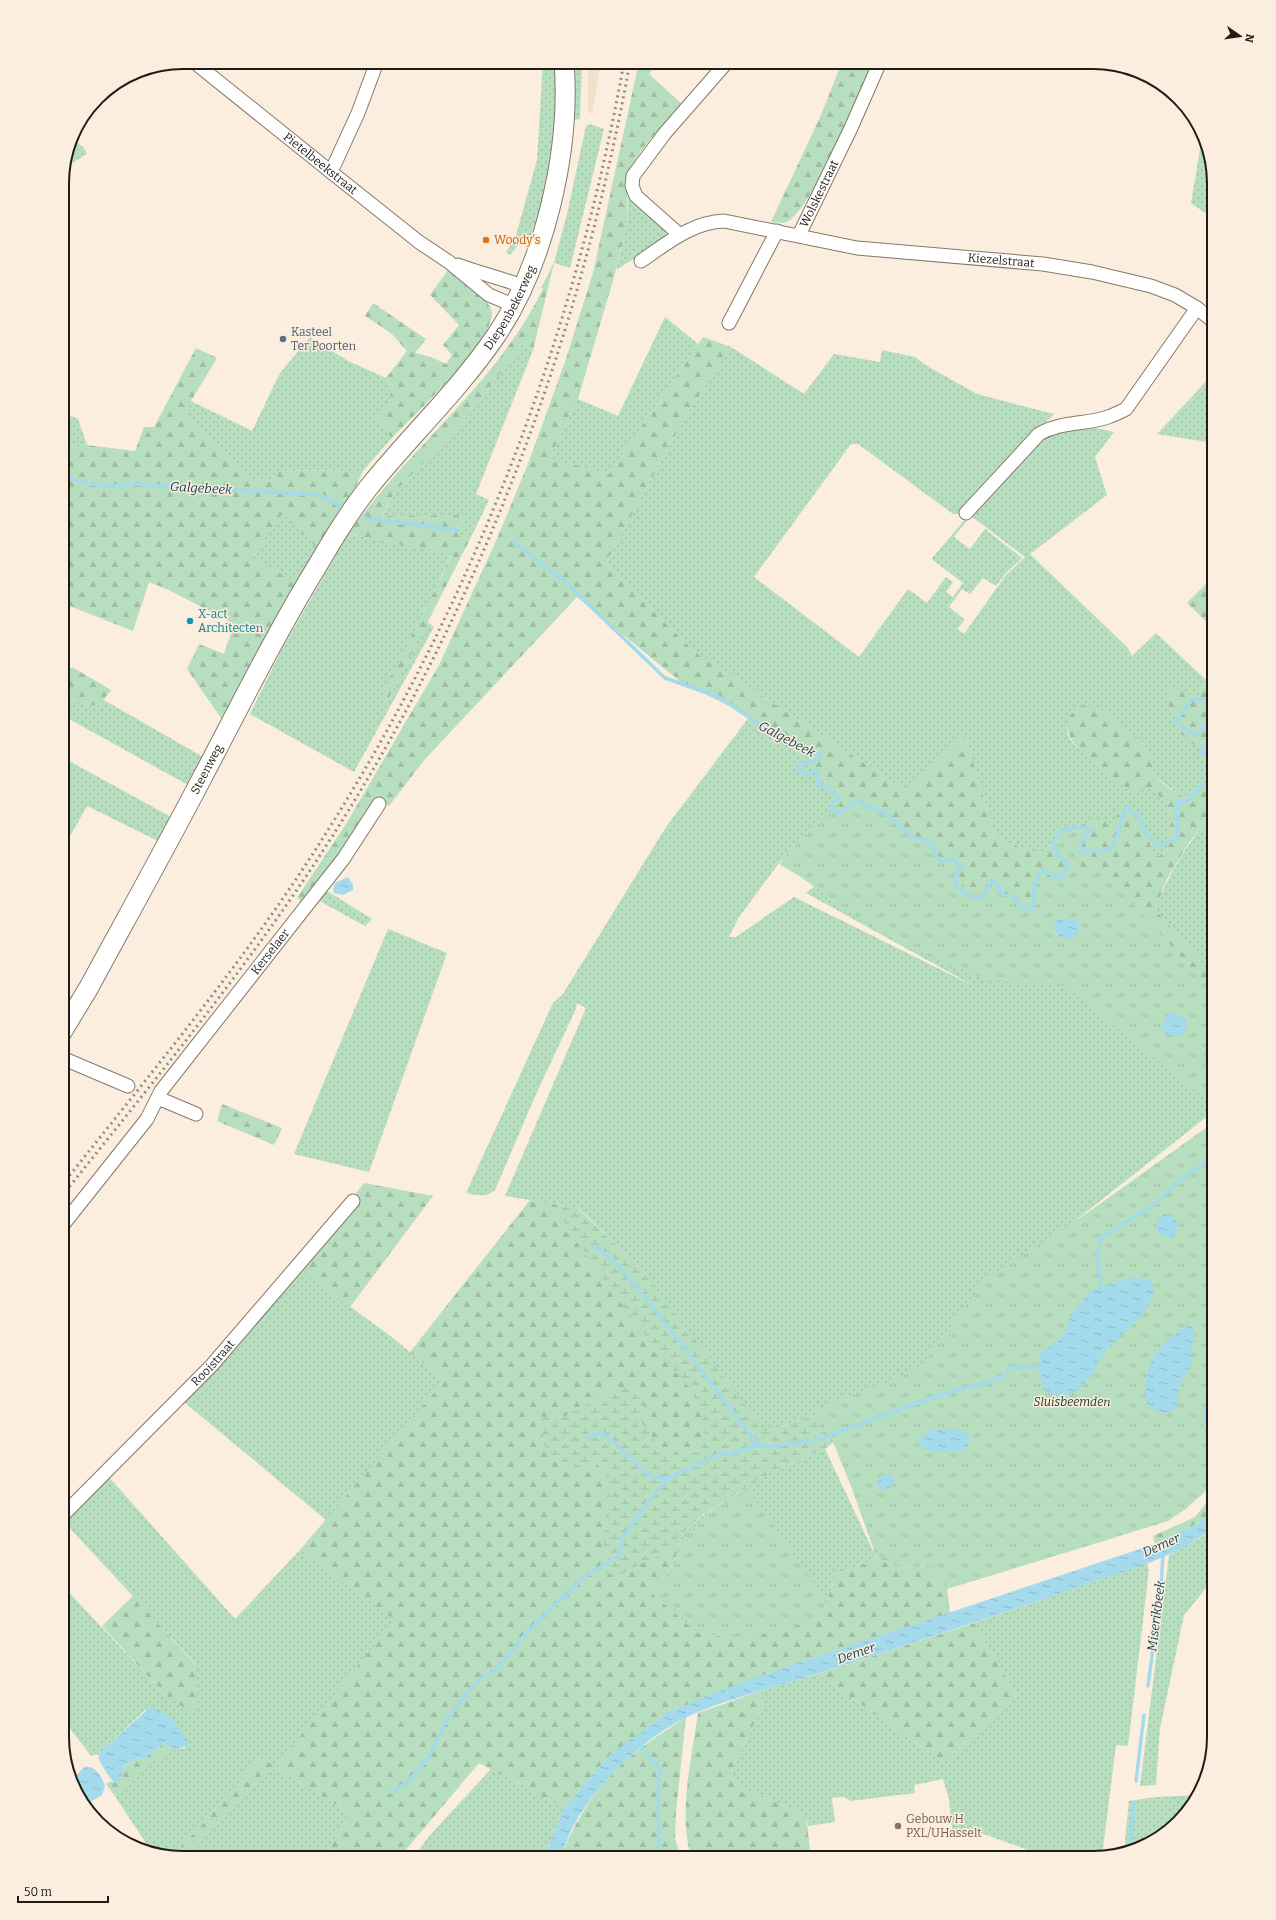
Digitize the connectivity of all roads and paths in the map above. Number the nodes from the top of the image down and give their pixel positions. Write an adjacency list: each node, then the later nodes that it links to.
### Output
1 (203, 69): 6 (street, Pietelbeekstraat)
2 (373, 69): 6 (street)
3 (564, 69): 12 (main road, Diepenbekerweg)
4 (721, 69): 8 (street)
5 (877, 69): 9 (street, Wolskestraat)
6 (331, 172): 11 (street, Pietelbeekstraat)
7 (777, 231): 8 (street, Wolskestraat); 9 (street, Wolskestraat); 16 (street)
8 (680, 235): 10 (street, Wolskestraat)
9 (799, 235): 14 (street, Kiezelstraat)
10 (641, 261)
11 (449, 262): 12 (street, Pietelbeekstraat); 13 (street, Pietelbeekstraat)
12 (522, 286): 13 (main road, Diepenbekerweg)
13 (513, 305): 17 (main road, Diepenbekerweg)
14 (1197, 308): 15 (street, Kiezelstraat); 18 (street)
15 (1207, 316)
16 (728, 323)
17 (354, 507): 20 (main road, Steenweg)
18 (966, 513)
19 (379, 804): 23 (street, Kerselaer)
20 (69, 1020)
21 (69, 1061): 22 (street)
22 (128, 1086)
23 (158, 1098): 24 (street); 26 (street, Kerselaer)
24 (196, 1114)
25 (353, 1200): 27 (street, Rooistraat)
26 (69, 1217)
27 (69, 1509)

